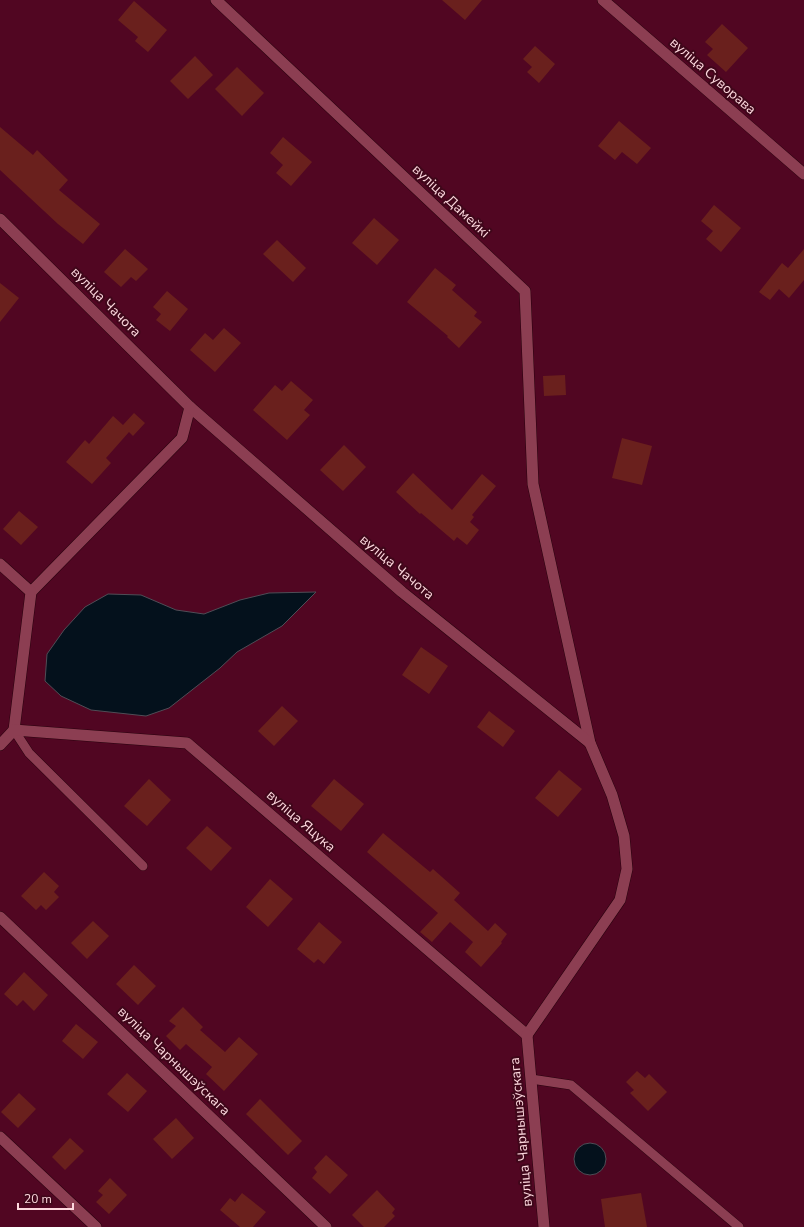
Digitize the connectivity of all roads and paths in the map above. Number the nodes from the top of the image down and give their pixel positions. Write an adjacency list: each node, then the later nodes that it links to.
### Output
1 (216, 0): 9 (street, вуліца Дамейкі)
2 (603, 0): 3 (street, вуліца Суворава)
3 (804, 174)
4 (0, 219): 5 (street, вуліца Чачота)
5 (190, 407): 7 (street); 9 (street, вуліца Чачота)
6 (0, 564): 7 (street)
7 (30, 592): 8 (street)
8 (14, 730): 10 (street); 11 (lane); 13 (street, вуліца Яцука)
9 (590, 743): 13 (street, вуліца Дамейкі)
10 (0, 745)
11 (143, 866)
12 (0, 917): 17 (street, вуліца Чарнышэўскага)
13 (527, 1035): 14 (street, вуліца Чарнышэўскага)
14 (531, 1079): 18 (street, вуліца Чарнышэўскага); 19 (lane)
15 (0, 1137): 16 (street)
16 (96, 1227)
17 (326, 1227)
18 (544, 1227)
19 (739, 1227)

